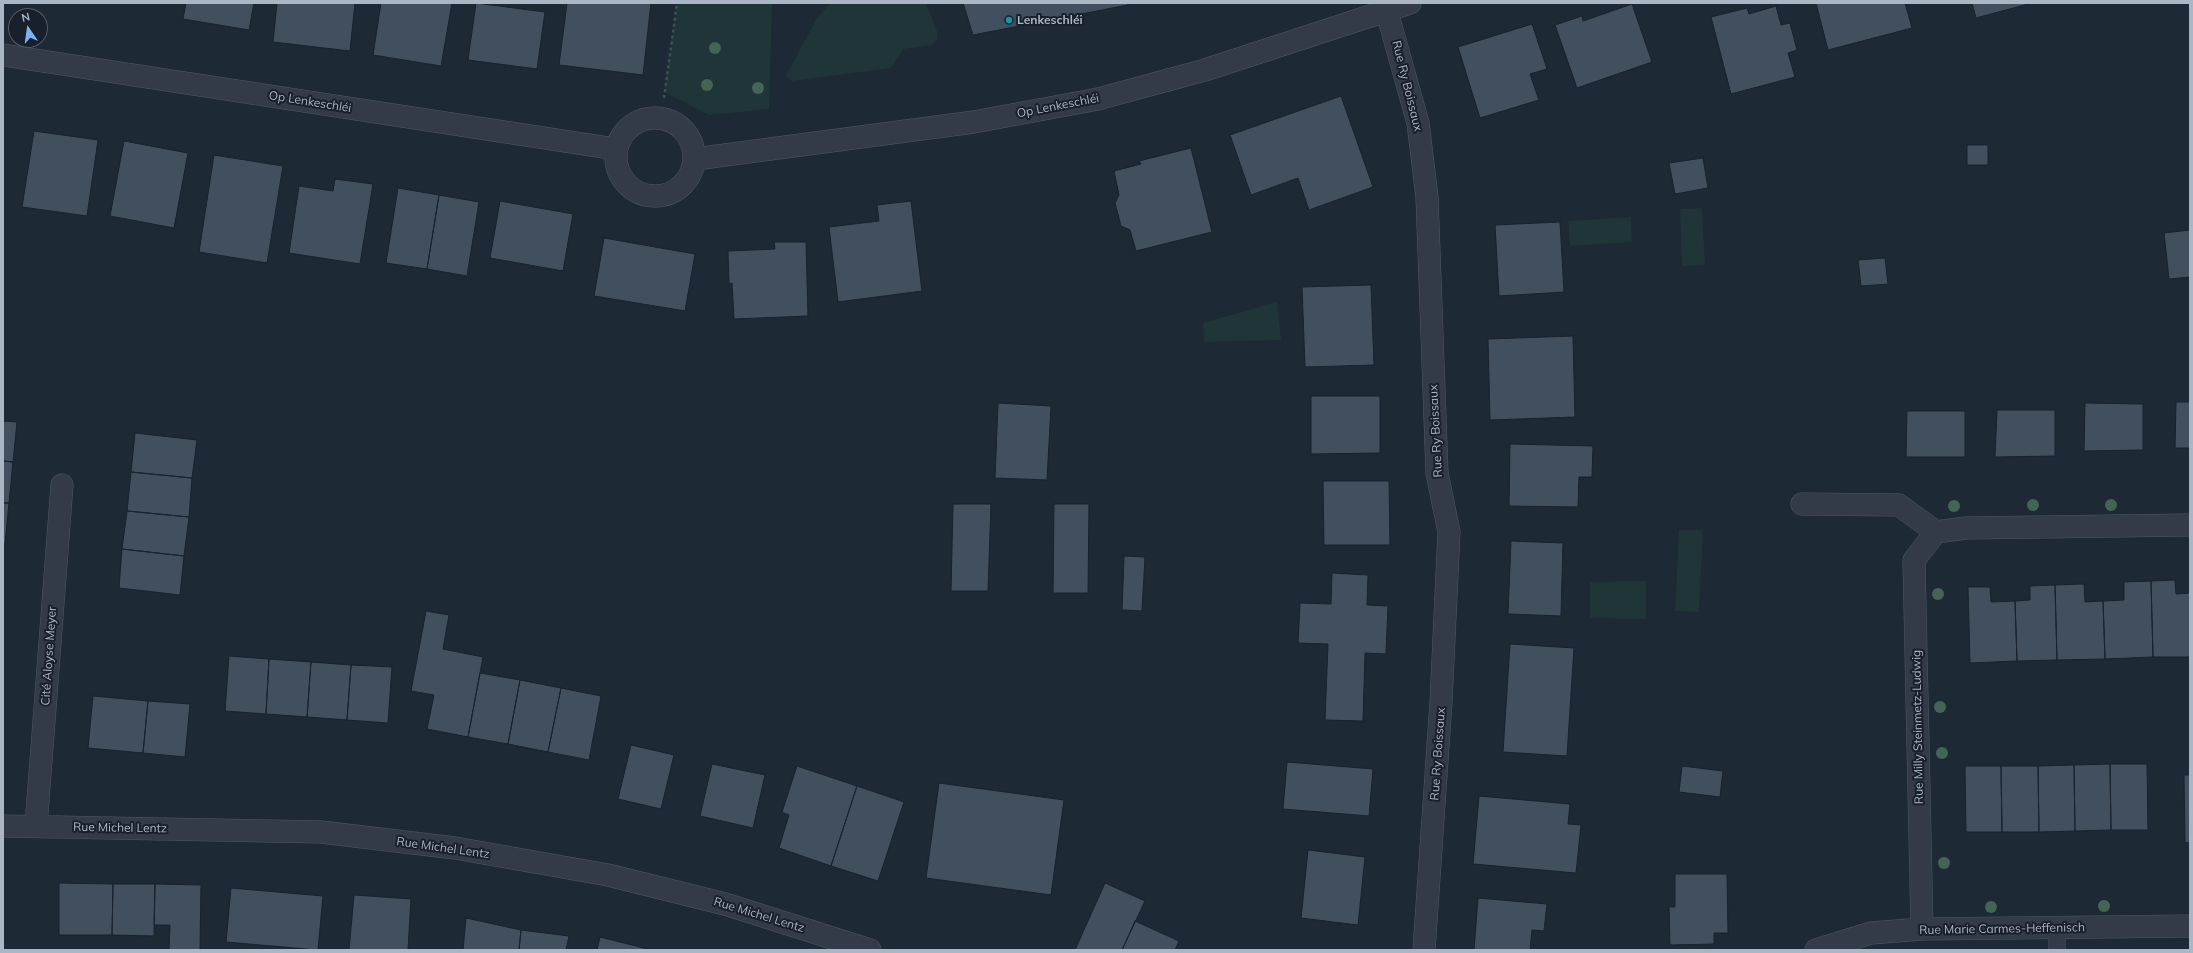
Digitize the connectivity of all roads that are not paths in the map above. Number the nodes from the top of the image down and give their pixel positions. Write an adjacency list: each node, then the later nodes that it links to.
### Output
1 (1410, 3): 2 (street, Op Lenkeschléi)
2 (1387, 12): 5 (street, Op Lenkeschléi); 16 (street, Rue Ry Boissaux)
3 (3, 55): 4 (street, Op Lenkeschléi)
4 (616, 149): 5 (street); 5 (street)
5 (695, 159)
6 (62, 485): 11 (street, Cité Aloyse Meyer)
7 (1802, 504): 9 (street)
8 (2190, 525): 9 (street)
9 (1936, 532): 14 (street, Rue Milly Steinmetz-Ludwig)
10 (3, 826): 11 (street, Rue Michel Lentz)
11 (36, 826): 15 (street, Rue Michel Lentz)
12 (2190, 926): 13 (street, Rue Marie Carmes-Heffenisch)
13 (2057, 928): 14 (street, Rue Marie Carmes-Heffenisch); 18 (lane)
14 (1922, 929): 17 (street, Rue Marie Carmes-Heffenisch)
15 (870, 950)
16 (1424, 950)
17 (1816, 950)
18 (2057, 950)

